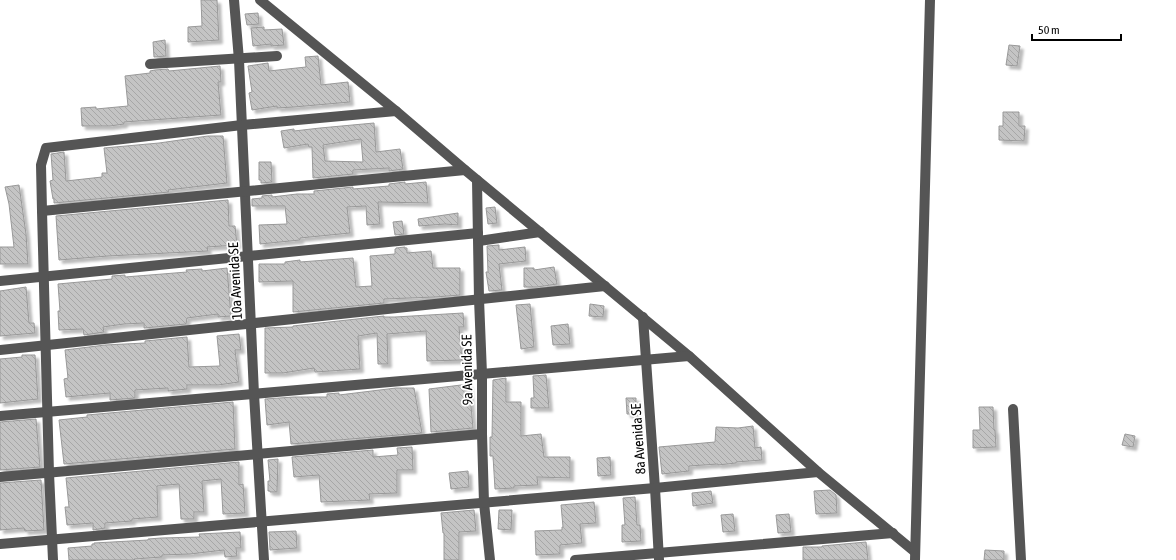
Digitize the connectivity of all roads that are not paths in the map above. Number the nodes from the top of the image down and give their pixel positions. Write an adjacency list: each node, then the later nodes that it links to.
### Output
1 (234, 0): 5 (street, 10a Avenida SE)
2 (260, 0): 7 (street)
3 (930, 0): 42 (street)
4 (277, 56): 5 (street)
5 (239, 60): 6 (street); 8 (street, 10a Avenida SE)
6 (150, 64)
7 (396, 111): 8 (street); 9 (street)
8 (242, 125): 11 (street, 10a Avenida SE); 12 (street)
9 (465, 170): 10 (street); 11 (street)
10 (477, 180): 13 (street); 14 (street, 9a Avenida SE)
11 (245, 191): 12 (street); 15 (street, 10a Avenida SE)
12 (42, 211): 16 (street)
13 (540, 232): 14 (street); 18 (street)
14 (478, 237): 15 (street); 19 (street, 9a Avenida SE)
15 (248, 256): 16 (street); 21 (street, 10a Avenida SE)
16 (44, 276): 17 (street); 22 (street)
17 (0, 281)
18 (605, 286): 19 (street); 20 (street)
19 (479, 299): 21 (street); 26 (street, 9a Avenida SE)
20 (643, 317): 24 (street); 25 (street, 8a Avenida SE)
21 (251, 324): 22 (street); 27 (street, 10a Avenida SE)
22 (46, 346): 23 (street); 29 (street)
23 (0, 350)
24 (689, 356): 25 (street); 33 (street)
25 (646, 360): 26 (street); 36 (street, 8a Avenida SE)
26 (482, 374): 27 (street); 31 (street, 9a Avenida SE)
27 (254, 394): 29 (street); 32 (street, 10a Avenida SE)
28 (1014, 409): 48 (street)
29 (47, 411): 30 (street); 34 (street)
30 (0, 416)
31 (482, 434): 32 (street); 37 (street, 9a Avenida SE)
32 (259, 454): 34 (street); 38 (street, 10a Avenida SE)
33 (818, 472): 36 (street); 39 (street)
34 (49, 473): 35 (street); 40 (street)
35 (0, 477)
36 (655, 488): 37 (street); 43 (street, 8a Avenida SE)
37 (484, 503): 38 (street); 46 (street, 9a Avenida SE)
38 (263, 522): 40 (street); 45 (street, 10a Avenida SE)
39 (893, 533): 42 (street); 43 (street)
40 (52, 540): 41 (street); 44 (street)
41 (0, 544)
42 (915, 556)
43 (658, 557): 47 (street)
44 (53, 560)
45 (264, 560)
46 (490, 560)
47 (575, 560)
48 (1021, 560)

